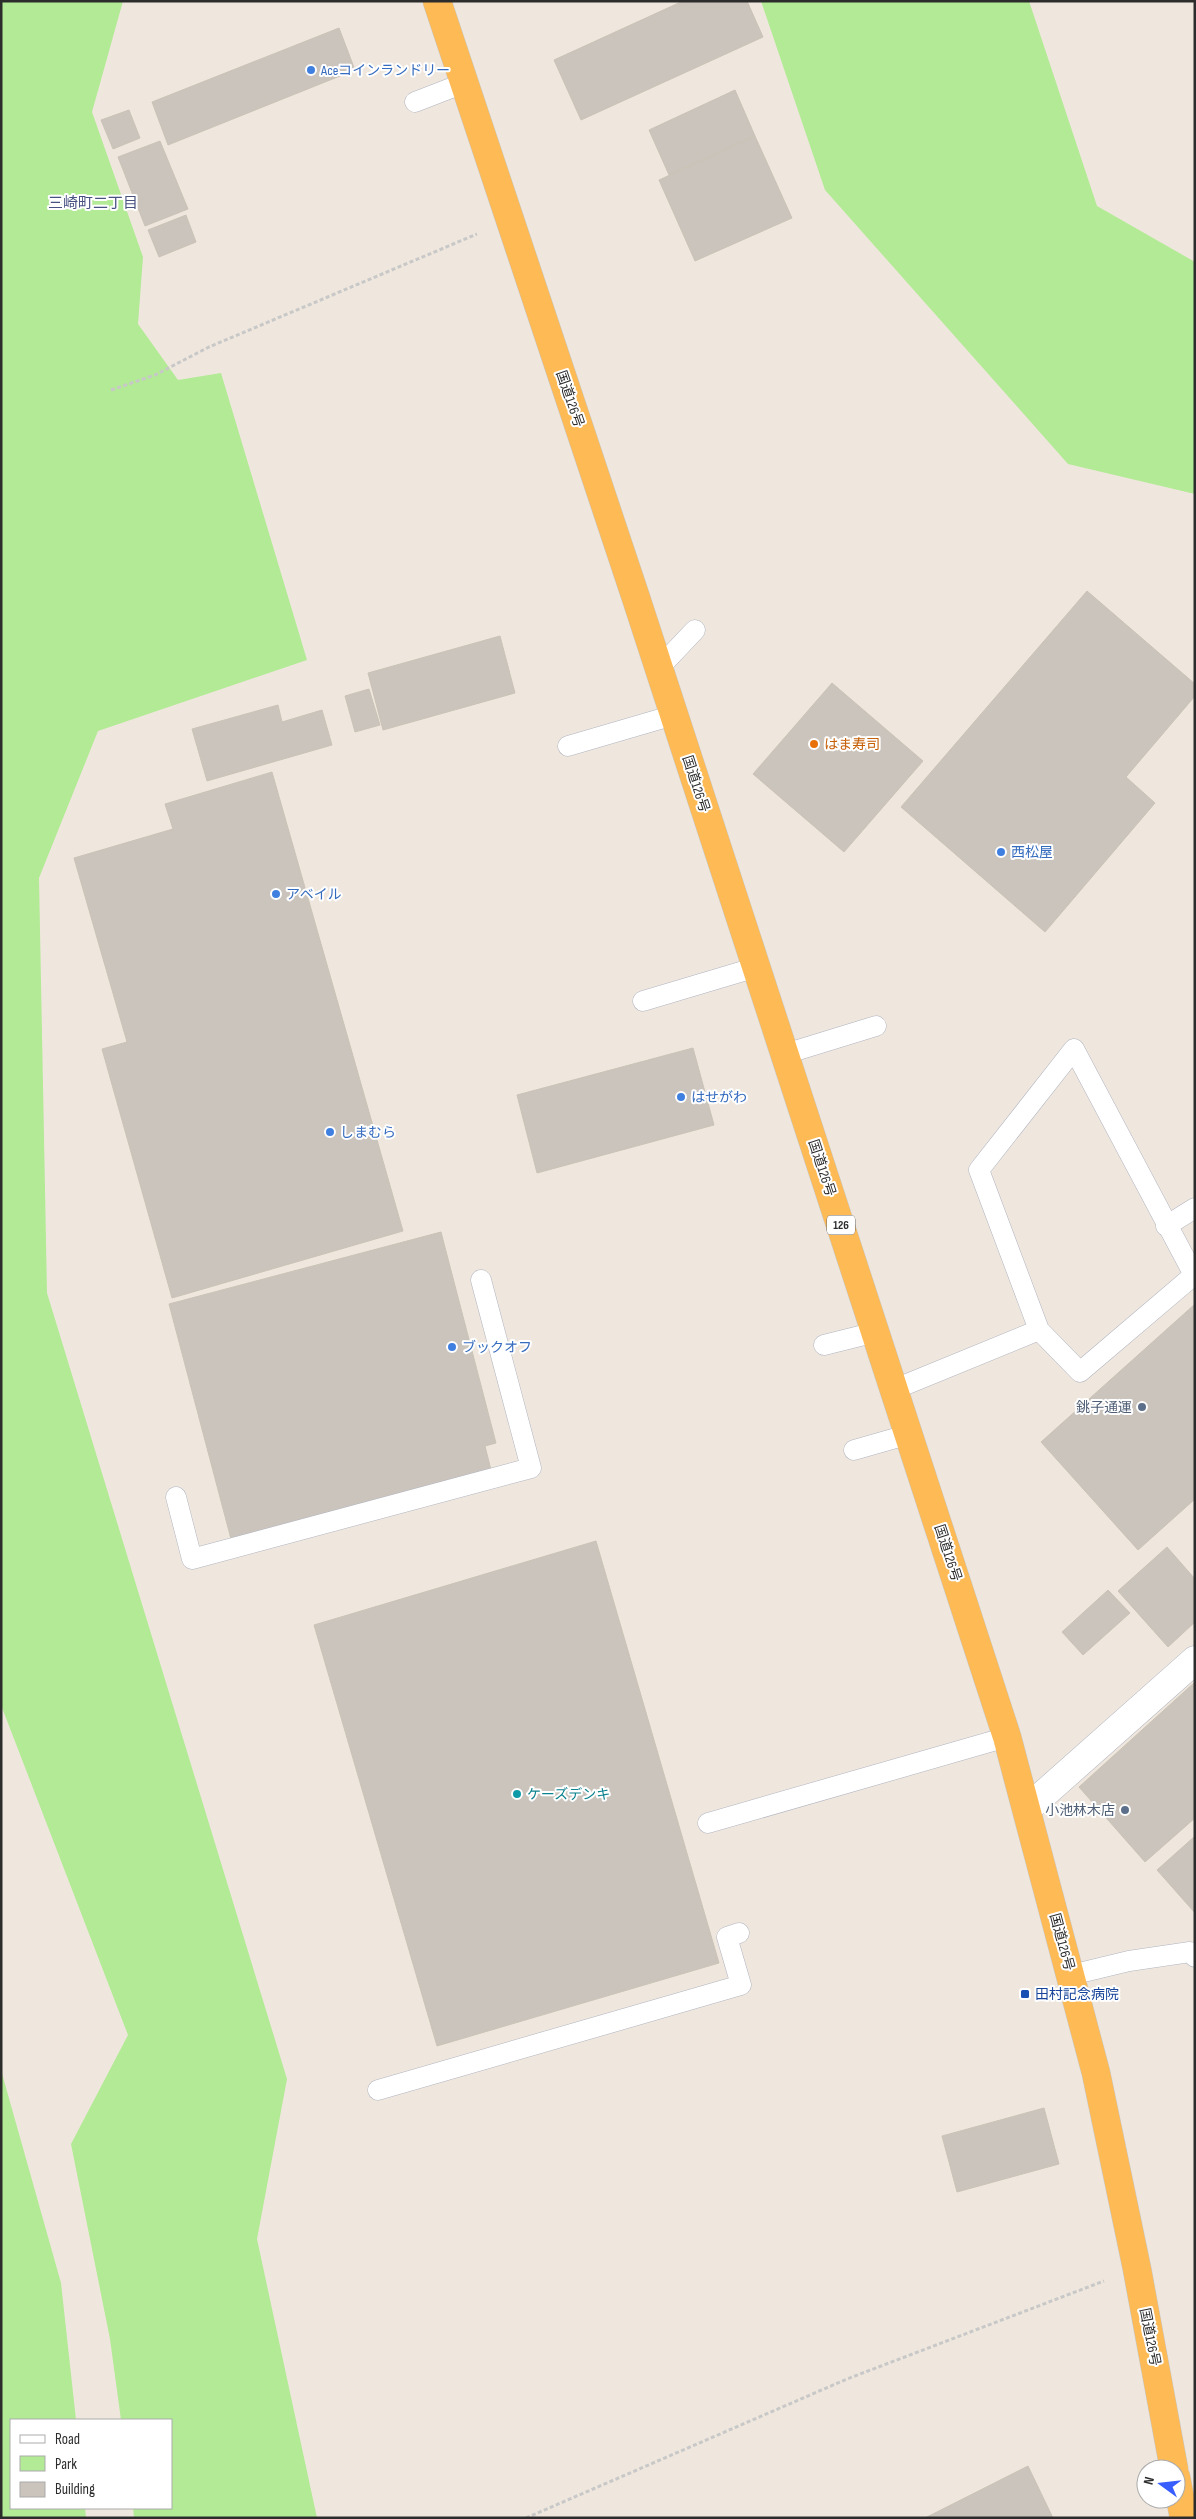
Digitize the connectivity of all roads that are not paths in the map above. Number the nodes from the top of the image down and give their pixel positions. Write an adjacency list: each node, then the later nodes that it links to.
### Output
1 (437, 1): 2 (highway, 国道126号 / 126)
2 (464, 83): 3 (lane); 5 (highway, 国道126号 / 126)
3 (415, 102)
4 (695, 630): 5 (lane)
5 (659, 668): 6 (highway, 国道126号 / 126)
6 (674, 715): 7 (lane); 8 (highway, 国道126号 / 126)
7 (568, 746)
8 (757, 968): 9 (lane); 11 (highway, 国道126号 / 126)
9 (643, 1001)
10 (876, 1026): 11 (lane)
11 (785, 1054): 16 (highway, 国道126号 / 126)
12 (1195, 1208): 13 (lane)
13 (1166, 1226): 15 (lane); 15 (lane)
14 (481, 1280): 21 (lane)
15 (1039, 1330): 18 (lane)
16 (876, 1332): 17 (lane); 18 (highway, 国道126号 / 126)
17 (824, 1345)
18 (896, 1389): 19 (highway, 国道126号 / 126)
19 (910, 1434): 20 (lane); 23 (highway, 国道126号 / 126)
20 (854, 1450)
21 (176, 1498)
22 (1195, 1660): 24 (street)
23 (1007, 1737): 24 (highway, 国道126号 / 126); 25 (lane)
24 (1027, 1809): 28 (highway, 国道126号 / 126)
25 (708, 1823)
26 (739, 1933): 29 (lane)
27 (1195, 1957): 28 (lane)
28 (1071, 1976): 30 (highway, 国道126号 / 126)
29 (378, 2090)
30 (1172, 2459)

